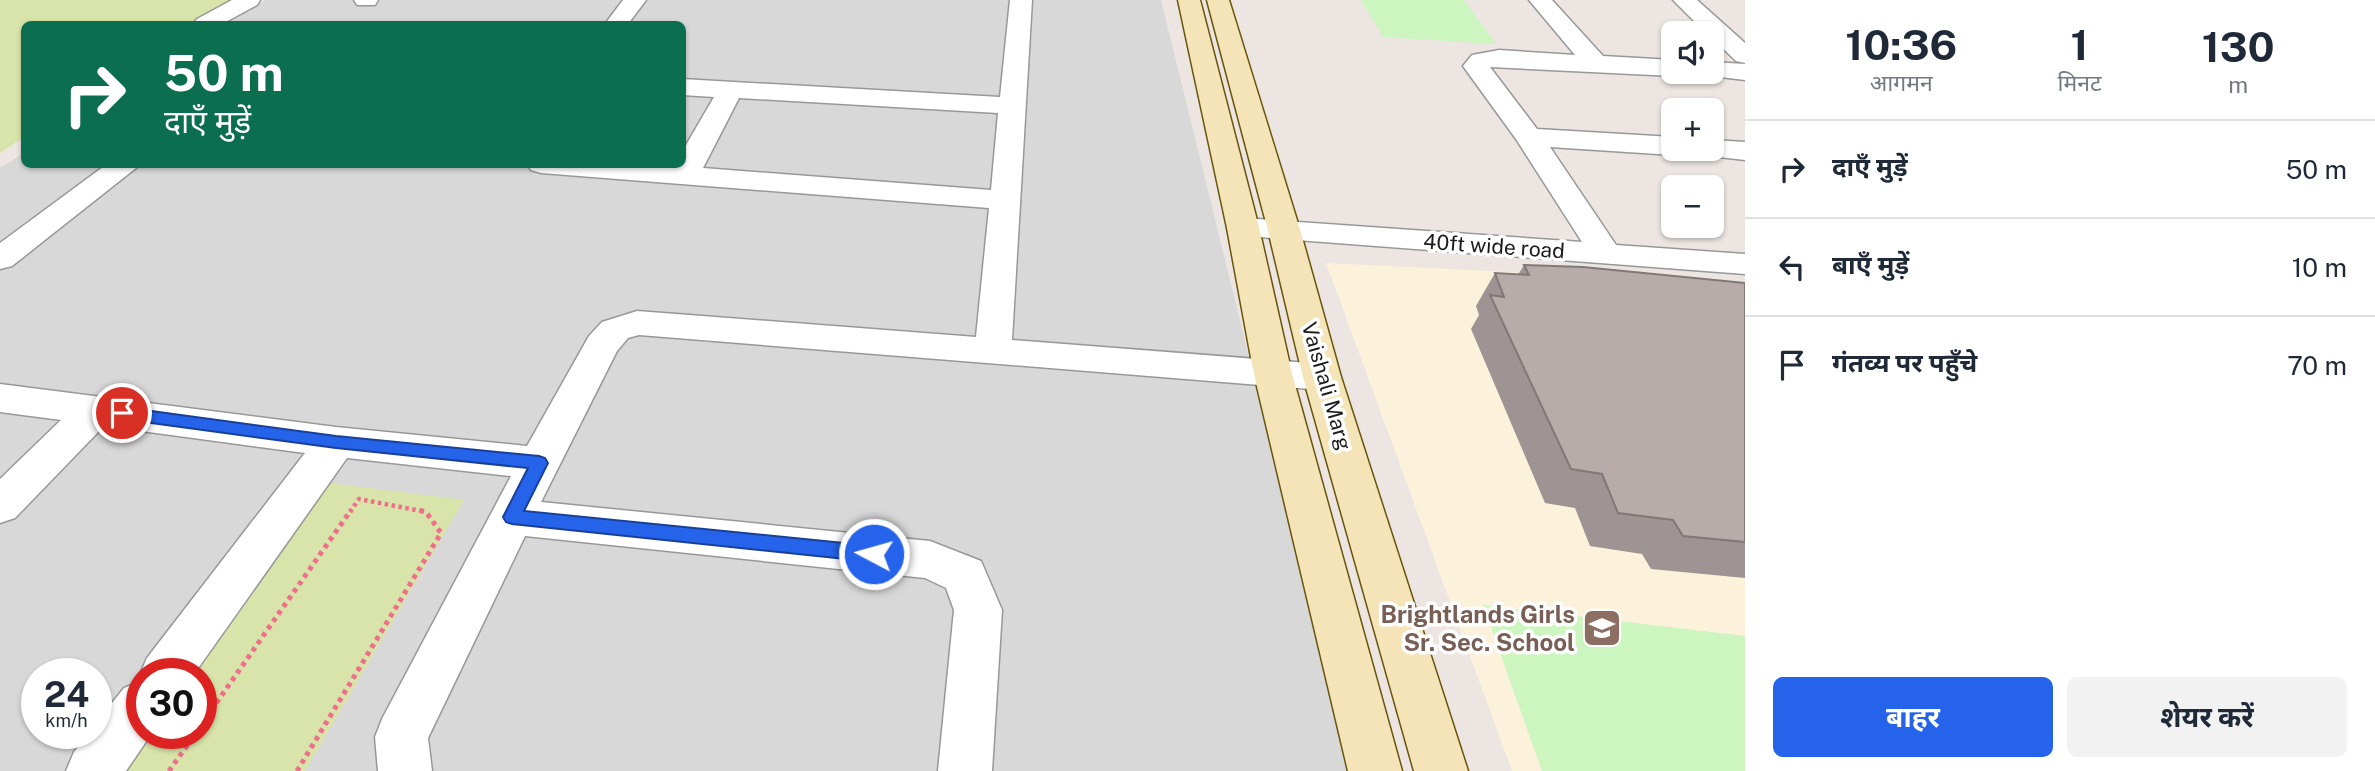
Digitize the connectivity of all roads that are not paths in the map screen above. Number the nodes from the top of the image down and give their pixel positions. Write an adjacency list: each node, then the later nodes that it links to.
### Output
1 (249, 0): 8 (street)
2 (635, 0): 9 (street)
3 (1014, 0): 18 (street)
4 (1189, 0): 27 (street)
5 (1218, 0): 28 (street, Vaishali Marg)
6 (1540, 0): 12 (street)
7 (1684, 0): 10 (street)
8 (210, 21)
9 (618, 21)
10 (1733, 35): 11 (street)
11 (1745, 56)
12 (1596, 64): 13 (street); 19 (street)
13 (1661, 67)
14 (1724, 71): 15 (street)
15 (1745, 72)
16 (686, 87): 17 (street)
17 (731, 89): 18 (street); 25 (street)
18 (1013, 106): 26 (street)
19 (1529, 136): 20 (street); 29 (street)
20 (1661, 145)
21 (1724, 150): 22 (street)
22 (1745, 151)
23 (122, 168): 30 (street)
24 (589, 168): 25 (street)
25 (684, 176): 26 (street)
26 (1003, 200): 32 (street)
27 (1243, 228): 28 (street, 40ft wide road); 33 (street)
28 (1284, 230): 29 (street, 40ft wide road); 34 (street, Vaishali Marg)
29 (1606, 254): 31 (street, 40ft wide road)
30 (0, 259)
31 (1745, 264)
32 (993, 352): 33 (street); 38 (street)
33 (1273, 374): 34 (street); 46 (street)
34 (1322, 377): 47 (street, Vaishali Marg)
35 (0, 398): 36 (street)
36 (96, 410): 37 (street); 39 (street)
37 (336, 442): 38 (street); 41 (street)
38 (539, 463): 40 (street)
39 (0, 506)
40 (512, 517): 44 (street); 45 (street)
41 (177, 658)
42 (126, 727): 43 (street)
43 (93, 771)
44 (405, 771)
45 (965, 771)
46 (1375, 771)
47 (1441, 771)

